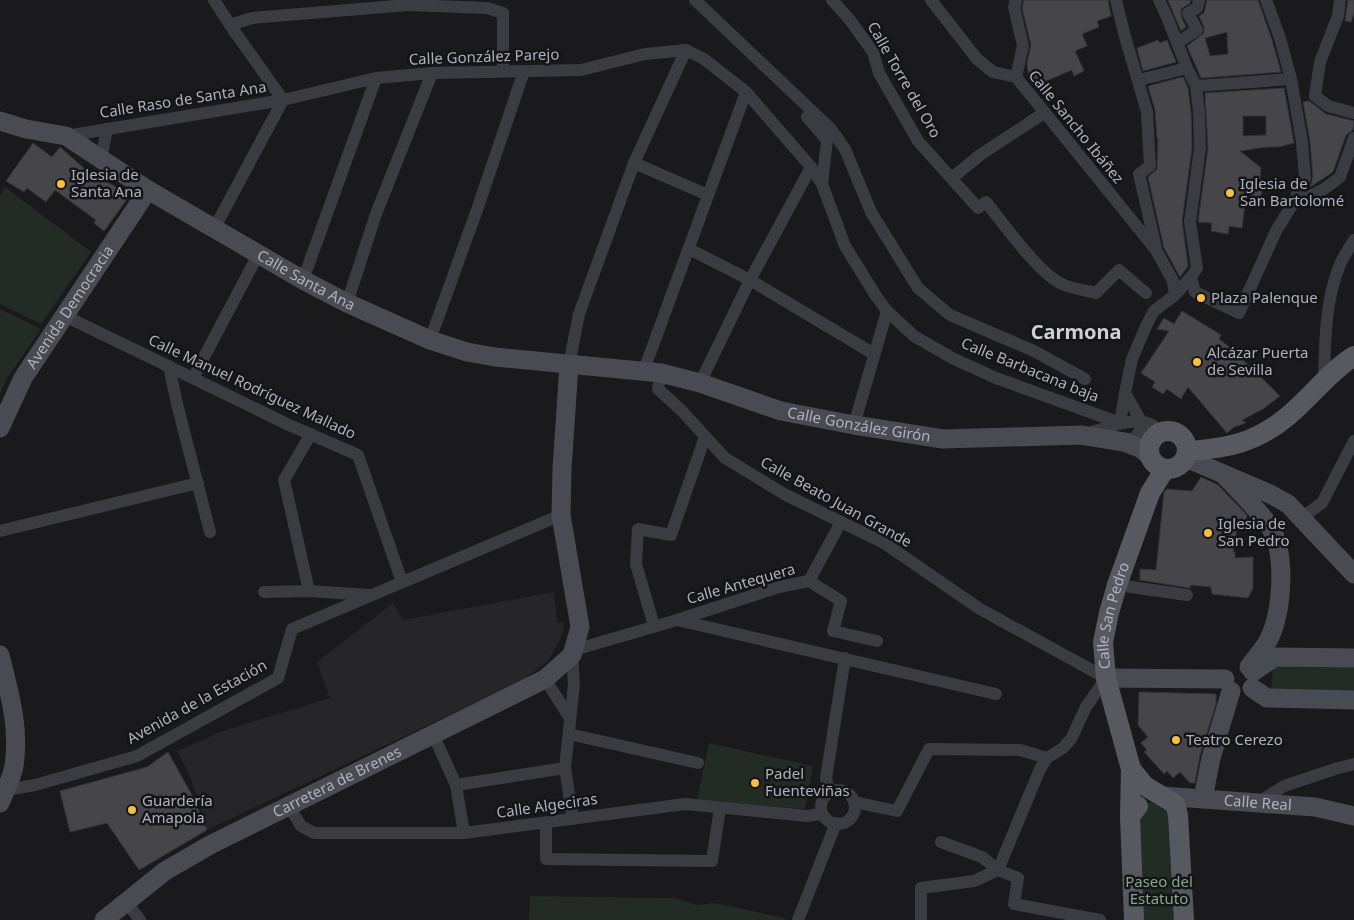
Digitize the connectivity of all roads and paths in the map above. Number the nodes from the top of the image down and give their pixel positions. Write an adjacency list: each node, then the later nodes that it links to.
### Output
1 (214, 0): 12 (street)
2 (695, 0): 14 (street)
3 (832, 0): 38 (street, Calle Torre del Oro)
4 (931, 0): 20 (street, Calle Sancho Ibáñez)
5 (1015, 0): 20 (street)
6 (1116, 0): 23 (street)
7 (1159, 0): 13 (street)
8 (1200, 0): 13 (street)
9 (1266, 0): 22 (street)
10 (1340, 0): 26 (street)
11 (487, 4): 12 (street); 17 (street)
12 (230, 25): 27 (street)
13 (1177, 43): 16 (street)
14 (746, 48): 39 (street); 63 (street)
15 (686, 50): 18 (street, Calle González Parejo); 25 (street, Calle Barbacana baja); 36 (street)
16 (1187, 68): 23 (street); 24 (street)
17 (503, 71): 18 (street, Calle González Parejo); 19 (street, Calle González Parejo)
18 (524, 71): 56 (street)
19 (432, 73): 21 (street, Calle González Parejo); 53 (street)
20 (1016, 77): 29 (street, Calle Sancho Ibáñez)
21 (376, 78): 27 (street, Calle González Parejo); 49 (street)
22 (1291, 79): 24 (street); 28 (street)
23 (1139, 80): 46 (street)
24 (1196, 86): 48 (street)
25 (746, 92): 37 (street, Calle Barbacana baja); 41 (street)
26 (1315, 96): 28 (street); 30 (street)
27 (283, 100): 32 (street, Calle Raso de Santa Ana); 43 (street, Calle Raso de Santa Ana)
28 (1296, 100): 42 (street)
29 (1044, 113): 38 (street); 46 (street, Calle Sancho Ibáñez)
30 (1354, 113)
31 (0, 121): 33 (street)
32 (107, 129): 33 (street, Calle Raso de Santa Ana); 35 (street)
33 (66, 136): 35 (street, Calle Santa Ana)
34 (1354, 138): 42 (street)
35 (101, 159): 40 (street, Calle Santa Ana)
36 (634, 164): 41 (street); 59 (street)
37 (811, 167): 39 (street, Calle Barbacana baja); 50 (street)
38 (952, 178): 51 (street, Calle Torre del Oro)
39 (822, 184): 54 (street, Calle Barbacana baja)
40 (148, 190): 43 (street, Calle Santa Ana); 55 (street, Avenida Democracia)
41 (708, 195): 45 (street)
42 (1292, 205): 48 (street)
43 (215, 227): 47 (street, Calle Santa Ana)
44 (1354, 240): 64 (street)
45 (689, 249): 50 (street); 61 (street)
46 (1156, 250): 52 (street, Calle Sancho Ibáñez)
47 (259, 254): 49 (street, Calle Santa Ana); 62 (street)
48 (1191, 277): 52 (street)
49 (303, 280): 53 (street, Calle Santa Ana)
50 (750, 280): 57 (street); 65 (street)
51 (1146, 293)
52 (1175, 295): 66 (street)
53 (347, 303): 56 (street, Calle Santa Ana)
54 (887, 310): 57 (street); 68 (street, Calle Barbacana baja)
55 (65, 316): 60 (street, Calle Manuel Rodríguez Mallado); 70 (street, Avenida Democracia)
56 (430, 340): 59 (street, Calle Santa Ana)
57 (874, 354): 69 (street)
58 (1354, 356): 64 (main road)
59 (569, 365): 61 (street, Calle González Girón); 82 (street)
60 (169, 366): 62 (street, Calle Manuel Rodríguez Mallado); 81 (street)
61 (653, 372): 65 (street, Calle González Girón); 74 (street, Calle Beato Juan Grande)
62 (193, 378): 72 (street, Calle Manuel Rodríguez Mallado)
63 (1085, 380)
64 (1324, 380): 77 (main road)
65 (700, 383): 69 (street, Calle González Girón)
66 (1125, 393): 67 (street); 68 (street)
67 (1142, 421): 68 (street); 71 (street); 75 (street)
68 (1120, 423): 73 (street)
69 (854, 425): 73 (street, Calle González Girón)
70 (0, 428)
71 (1161, 432): 77 (main road); 78 (main road)
72 (310, 434): 89 (street, Calle Manuel Rodríguez Mallado); 91 (street)
73 (1080, 435): 75 (street, Calle González Girón)
74 (705, 437): 84 (street, Calle Beato Juan Grande); 96 (street)
75 (1111, 440): 78 (street, Calle González Girón)
76 (1354, 441): 83 (street)
77 (1187, 455): 79 (main road); 80 (street)
78 (1150, 456): 79 (main road)
79 (1165, 469): 90 (main road, Calle San Pedro)
80 (1225, 476): 83 (street); 102 (street)
81 (198, 483): 85 (street); 86 (street)
82 (561, 515): 89 (street, Avenida de la Estación); 98 (street)
83 (1301, 518): 87 (street)
84 (841, 522): 88 (street); 103 (street, Calle Beato Juan Grande)
85 (0, 531)
86 (210, 532)
87 (1354, 574)
88 (809, 581): 95 (street, Calle Antequera); 97 (street, Calle Antequera)
89 (402, 582): 93 (street, Avenida de la Estación)
90 (1117, 585): 94 (street); 103 (main road, Calle San Pedro)
91 (309, 591): 92 (street); 93 (street)
92 (264, 592)
93 (373, 595): 118 (street, Avenida de la Estación)
94 (1187, 596)
95 (677, 620): 96 (street, Calle Antequera); 100 (street)
96 (654, 626): 98 (street, Calle Antequera)
97 (877, 641)
98 (573, 652): 104 (street, Carretera de Brenes); 108 (street)
99 (0, 658): 118 (street)
100 (844, 658): 106 (street); 117 (street)
101 (1354, 658): 102 (street)
102 (1251, 675): 105 (street); 105 (street); 107 (street)
103 (1106, 678): 105 (street); 111 (street); 115 (main road, Calle San Pedro)
104 (546, 679): 108 (street); 109 (street, Carretera de Brenes)
105 (1228, 685): 120 (street)
106 (996, 694)
107 (1354, 700)
108 (570, 718): 110 (street)
109 (433, 734): 116 (street); 123 (street, Carretera de Brenes)
110 (569, 734): 112 (street); 114 (street)
111 (1047, 758): 121 (street); 133 (street)
112 (698, 763)
113 (1354, 764): 122 (street)
114 (565, 768): 116 (street); 128 (street)
115 (1131, 769): 119 (main road); 126 (main road)
116 (456, 785): 131 (street)
117 (829, 792): 121 (street); 125 (street)
118 (3, 796)
119 (1162, 796): 120 (street, Calle Real); 126 (main road); 141 (main road)
120 (1203, 798): 122 (street, Calle Real)
121 (854, 802): 130 (street)
122 (1259, 802): 127 (street, Calle Real)
123 (289, 806): 131 (street, Calle Algeciras); 134 (street, Carretera de Brenes)
124 (720, 808): 125 (street, Calle Algeciras); 128 (street, Calle Algeciras); 129 (street)
125 (822, 814): 130 (street)
126 (1130, 816): 140 (main road)
127 (1354, 816)
128 (573, 819): 129 (street, Calle Algeciras)
129 (546, 823): 131 (street, Calle Algeciras)
130 (836, 823): 137 (street)
131 (464, 833)
132 (941, 842): 133 (street)
133 (998, 870): 138 (street); 139 (street)
134 (128, 903): 135 (street, Carretera de Brenes); 136 (street)
135 (104, 920)
136 (140, 920)
137 (798, 920)
138 (921, 920)
139 (1100, 920)
140 (1134, 920)
141 (1184, 920)

